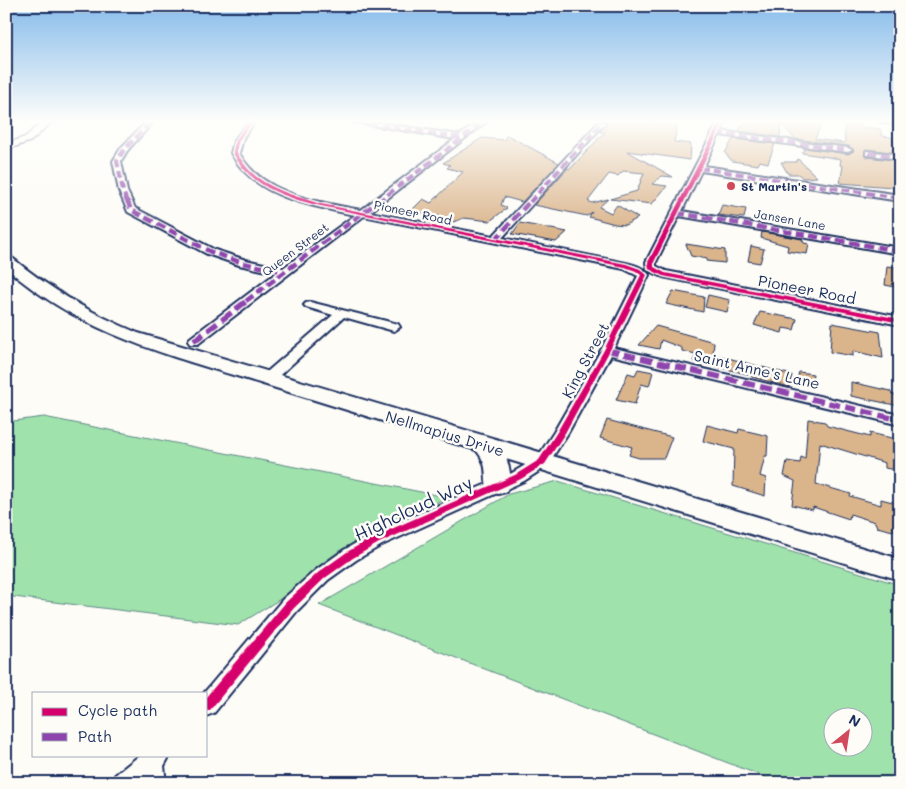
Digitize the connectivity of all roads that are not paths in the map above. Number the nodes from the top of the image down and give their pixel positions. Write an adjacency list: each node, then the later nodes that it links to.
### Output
1 (119, 159): 14 (street)
2 (237, 159): 8 (street, Pioneer Road)
3 (435, 159): 8 (street, Queen Street)
4 (569, 159): 10 (street)
5 (704, 159): 6 (street, King Street)
6 (700, 168): 7 (street); 9 (street, King Street)
7 (900, 198)
8 (364, 213): 10 (street, Pioneer Road); 14 (street, Queen Street)
9 (677, 213): 11 (street, Jansen Lane); 13 (street, King Street)
10 (495, 240): 13 (street, Pioneer Road)
11 (900, 251)
12 (6, 260): 21 (main road, Nellmapius Drive)
13 (644, 269): 17 (street, Pioneer Road); 20 (street, King Street)
14 (285, 272): 19 (street, Queen Street)
15 (310, 305): 16 (street)
16 (342, 313): 18 (street); 21 (street)
17 (900, 322)
18 (394, 327)
19 (194, 341)
20 (607, 350): 22 (street, Saint Anne's Lane); 24 (street, King Street)
21 (266, 380): 23 (main road, Nellmapius Drive)
22 (900, 420)
23 (484, 445): 24 (main road, Nellmapius Drive); 25 (main road)
24 (542, 462): 25 (street, Highcloud Way); 26 (main road, Nellmapius Drive)
25 (498, 486): 27 (street, Highcloud Way)
26 (900, 570)
27 (208, 704)
28 (155, 767): 29 (street)
29 (123, 783)

